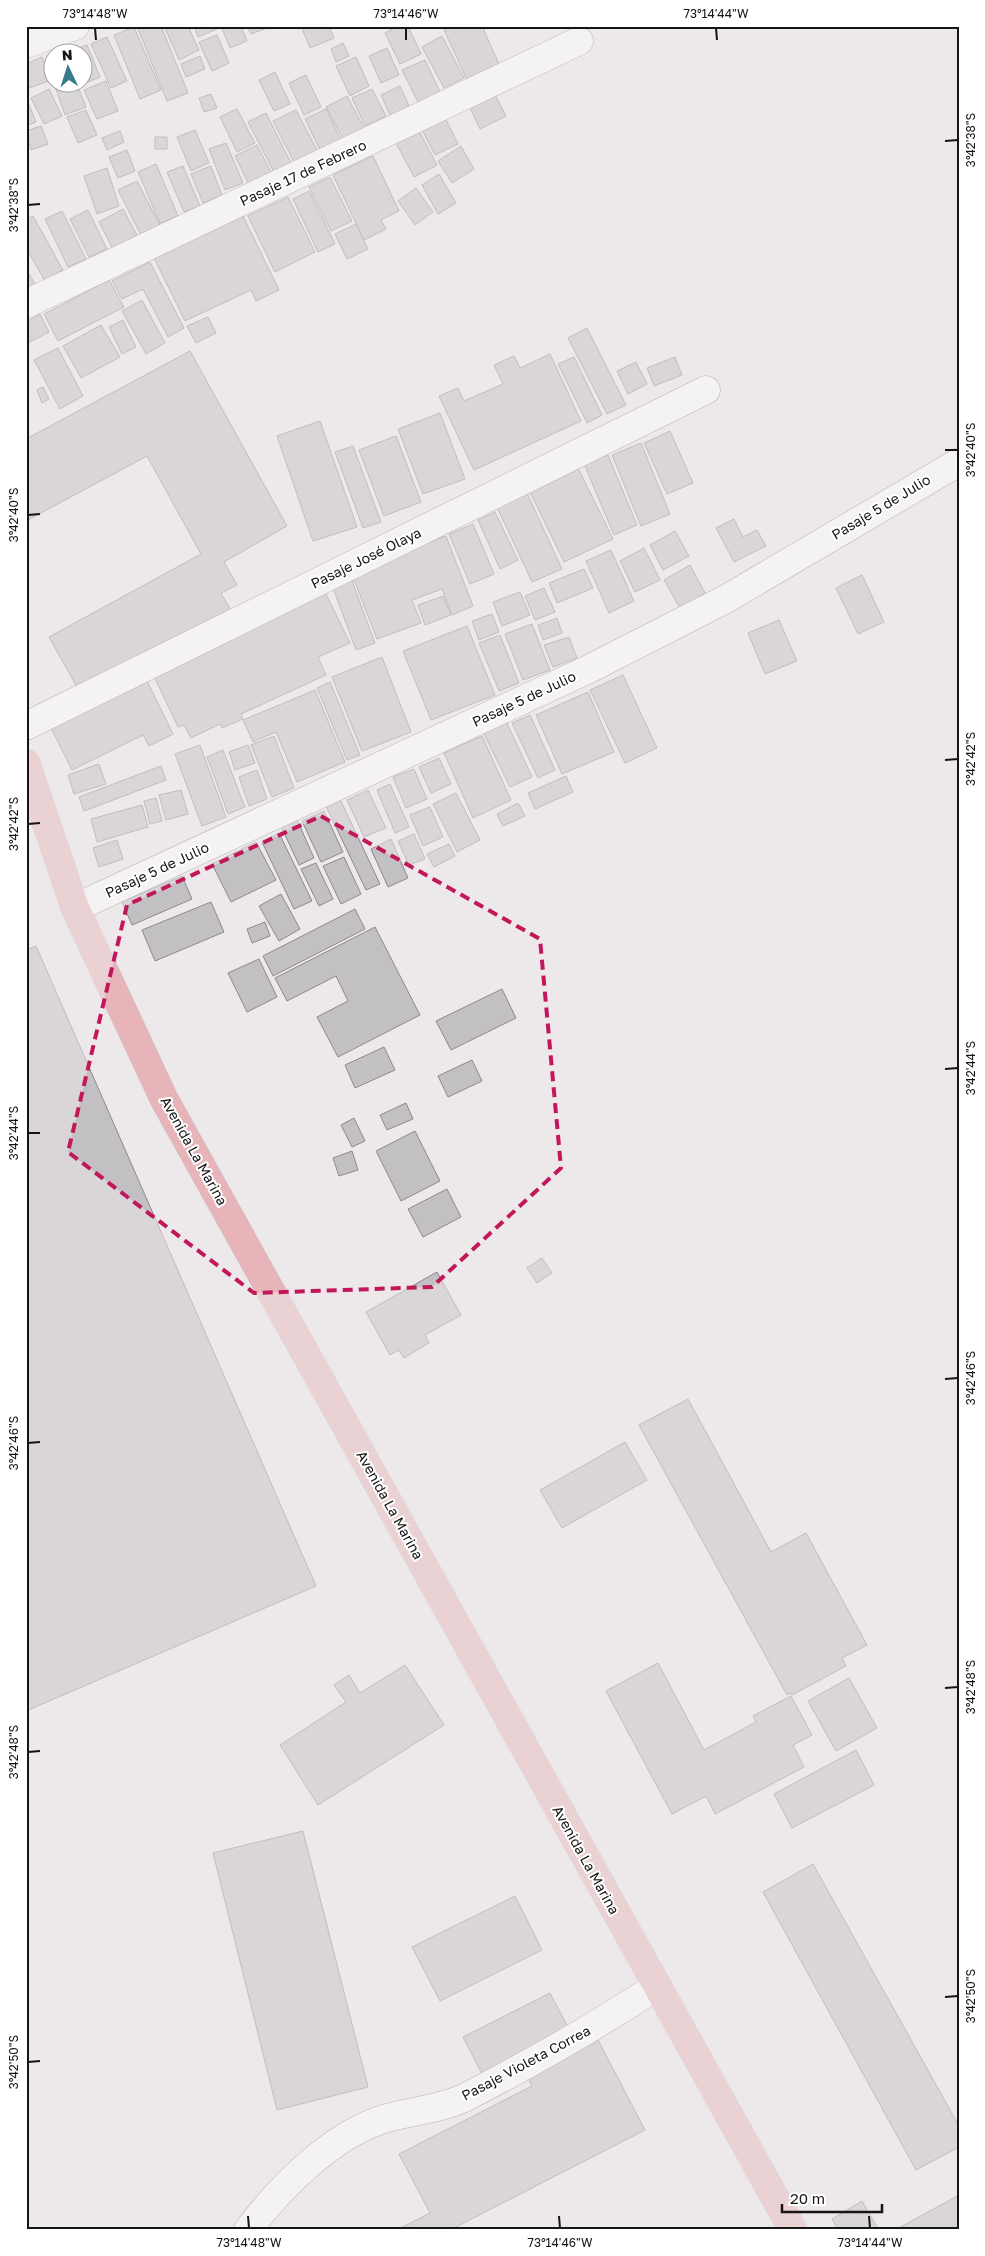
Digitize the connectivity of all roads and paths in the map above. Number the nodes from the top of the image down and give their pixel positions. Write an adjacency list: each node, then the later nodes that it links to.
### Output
1 (75, 26): 3 (street)
2 (580, 41): 4 (street, Pasaje 17 de Febrero)
3 (26, 44)
4 (26, 304)
5 (706, 390): 7 (street, Pasaje José Olaya)
6 (959, 462): 9 (street, Pasaje 5 de Julio)
7 (26, 726)
8 (26, 763): 9 (main road, Avenida La Marina)
9 (75, 908): 10 (main road, Avenida La Marina)
10 (657, 1986): 11 (street, Pasaje Violeta Correa); 12 (main road, Avenida La Marina)
11 (250, 2229)
12 (793, 2230)

